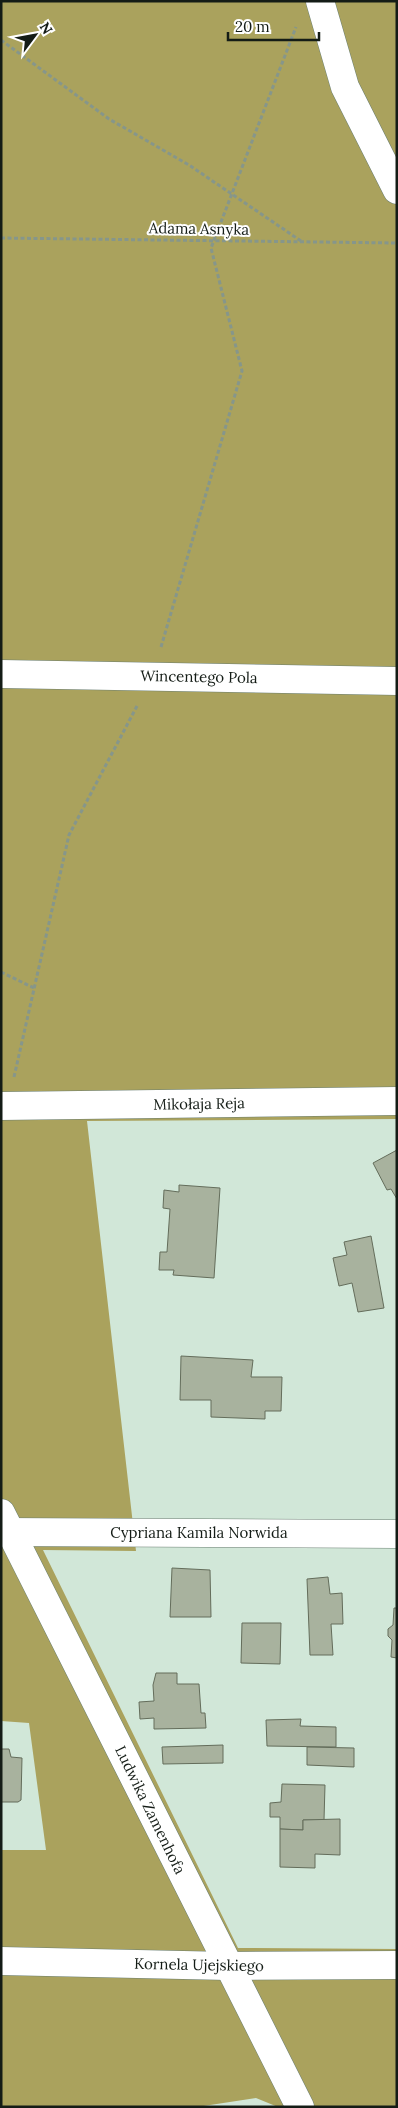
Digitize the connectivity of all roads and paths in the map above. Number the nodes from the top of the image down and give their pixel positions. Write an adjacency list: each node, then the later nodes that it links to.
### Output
1 (320, 1): 4 (street)
2 (300, 20): 5 (path)
3 (1, 40): 5 (path)
4 (397, 190)
5 (232, 193): 7 (path); 8 (path)
6 (1, 238): 7 (path, Adama Asnyka)
7 (214, 240): 8 (path, Adama Asnyka); 11 (path)
8 (301, 242): 9 (path, Adama Asnyka)
9 (397, 243)
10 (1, 674): 11 (street, Wincentego Pola)
11 (153, 676): 12 (street, Wincentego Pola); 14 (path)
12 (397, 681)
13 (1, 972): 14 (path)
14 (34, 988): 16 (path)
15 (397, 1101): 16 (street, Mikołaja Reja)
16 (4, 1106)
17 (5, 1526): 18 (street, Cypriana Kamila Norwida); 21 (street, Ludwika Zamenhofa)
18 (397, 1534)
19 (1, 1961): 21 (street, Kornela Ujejskiego)
20 (397, 1965): 21 (street, Kornela Ujejskiego)
21 (228, 1966): 22 (street, Ludwika Zamenhofa)
22 (300, 2107)

